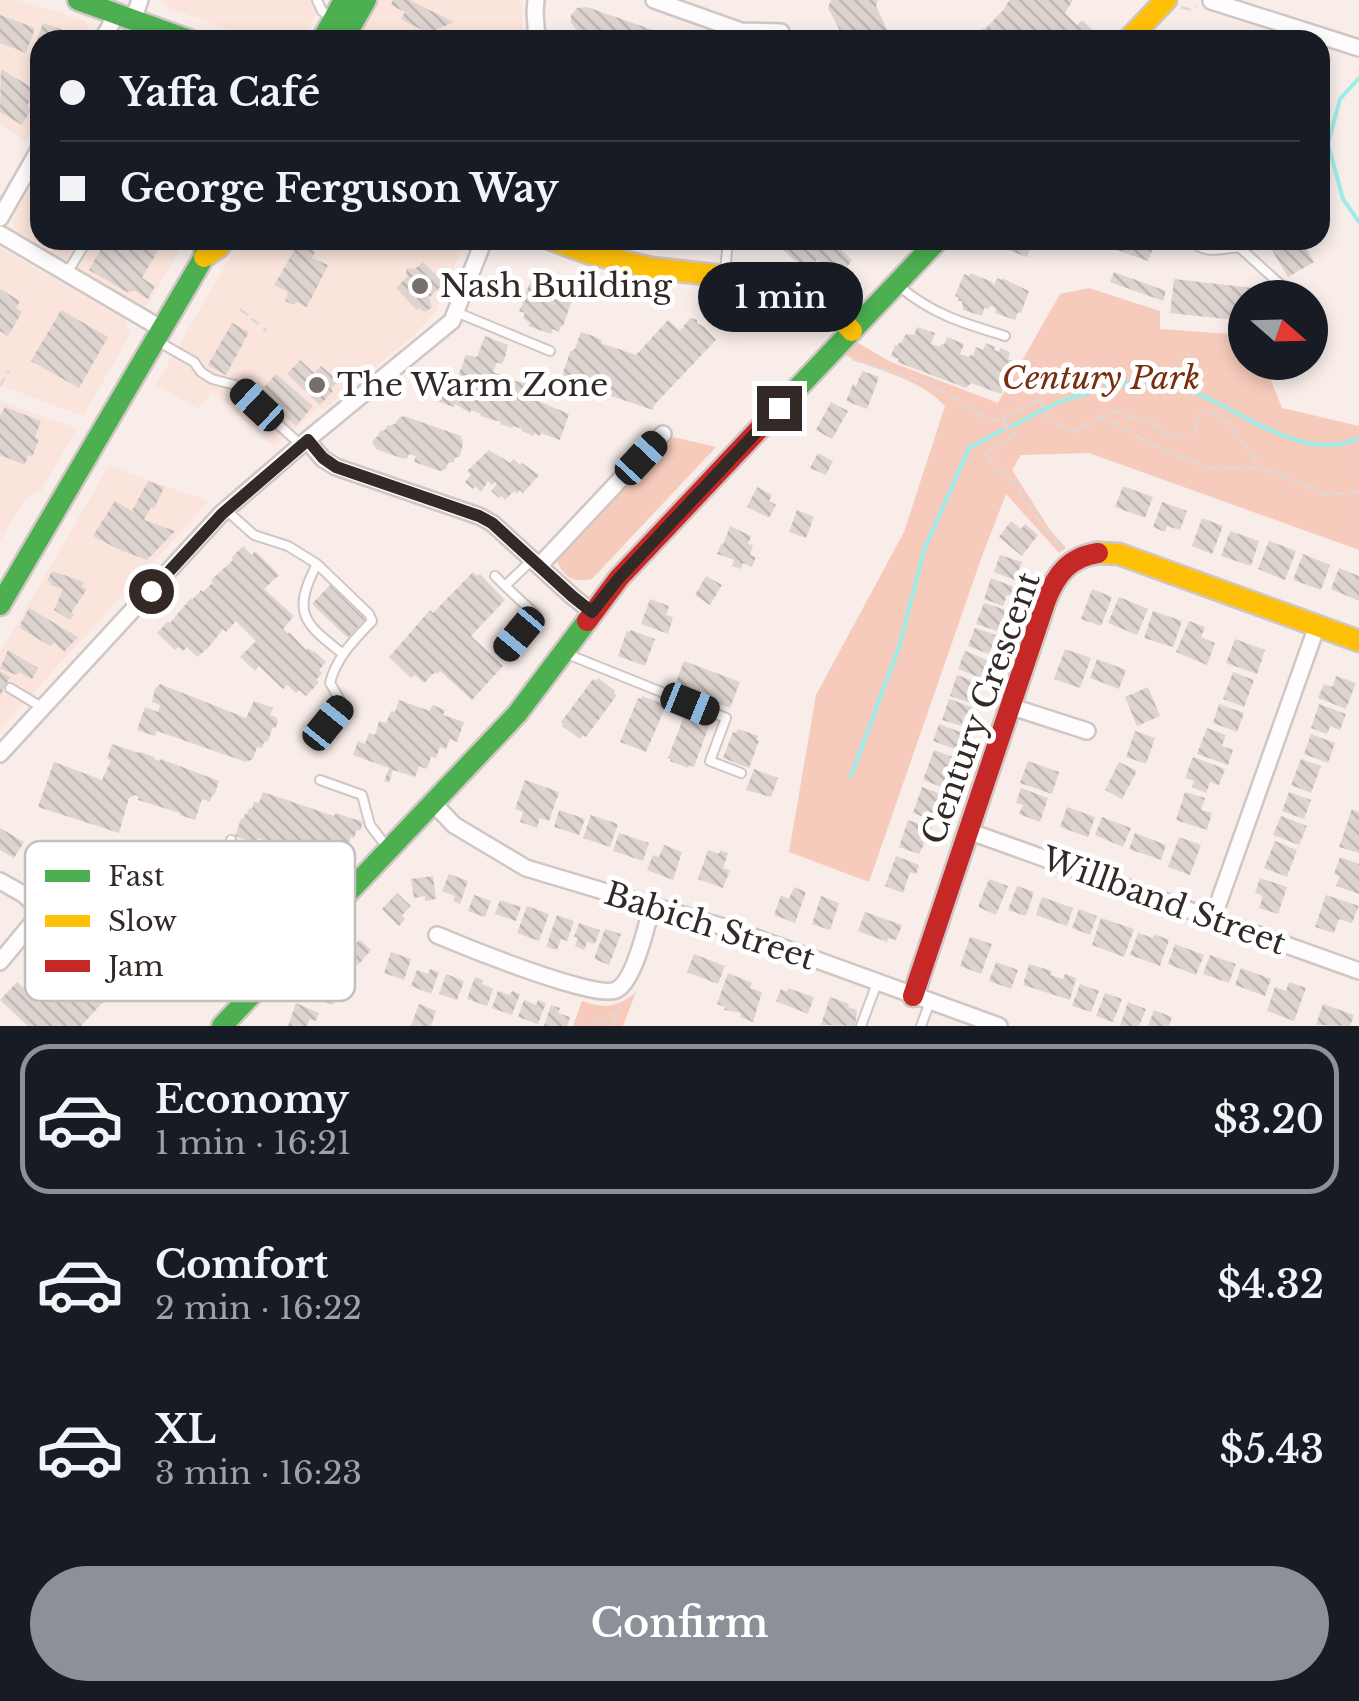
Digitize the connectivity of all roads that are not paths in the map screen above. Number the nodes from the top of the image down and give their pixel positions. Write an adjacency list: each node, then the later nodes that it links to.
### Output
1 (78, 0): 9 (main road)
2 (317, 0): 12 (lane)
3 (344, 0): 13 (main road)
4 (366, 0): 14 (main road)
5 (536, 0): 15 (street)
6 (654, 0): 16 (street)
7 (1166, 0): 17 (main road)
8 (1211, 1): 18 (street)
9 (130, 12): 10 (street); 11 (main road)
10 (112, 30)
11 (168, 30)
12 (339, 30)
13 (342, 30)
14 (345, 30)
15 (536, 30)
16 (737, 30)
17 (1138, 30)
18 (1302, 30)
19 (1330, 39): 20 (street)
20 (1359, 48)
21 (30, 166): 22 (street)
22 (0, 218)
23 (0, 234): 31 (street)
24 (81, 250): 31 (lane)
25 (203, 250): 37 (main road)
26 (480, 250): 35 (street)
27 (578, 250): 32 (main road)
28 (727, 250): 32 (lane)
29 (928, 250): 34 (main road)
30 (1243, 250): 33 (lane)
31 (67, 273): 37 (street)
32 (724, 276): 36 (main road)
33 (1276, 280)
34 (896, 284): 36 (main road); 38 (lane)
35 (456, 312): 39 (lane); 41 (street)
36 (852, 331): 48 (main road)
37 (158, 334): 41 (lane); 47 (main road)
38 (1005, 336)
39 (550, 351)
40 (663, 434): 43 (street)
41 (304, 442): 42 (street); 43 (street)
42 (226, 510): 44 (lane); 56 (street)
43 (536, 562): 46 (lane); 48 (street)
44 (317, 564): 53 (lane); 53 (lane)
45 (495, 576): 46 (lane)
46 (505, 586): 52 (lane)
47 (0, 605)
48 (592, 612): 51 (main road)
49 (1317, 626): 50 (main road, Century Crescent); 55 (main road, Century Crescent); 69 (street)
50 (1359, 641)
51 (564, 652): 60 (lane); 62 (main road)
52 (503, 653)
53 (344, 654): 58 (lane)
54 (10, 688): 56 (lane)
55 (1009, 706): 57 (street); 63 (main road, Century Crescent)
56 (43, 708): 59 (street)
57 (1087, 731)
58 (313, 742)
59 (0, 754)
60 (742, 773)
61 (320, 780): 64 (lane)
62 (434, 804): 64 (main road); 68 (street, Babich Street)
63 (968, 831): 69 (street, Willband Street); 75 (main road, Century Crescent)
64 (388, 850): 66 (main road)
65 (0, 881): 67 (street)
66 (355, 885)
67 (25, 897)
68 (652, 905): 71 (street); 74 (street, Babich Street)
69 (1213, 918): 73 (street, Willband Street)
70 (25, 932): 72 (street)
71 (437, 935)
72 (0, 962)
73 (1359, 971)
74 (877, 982): 75 (street, Babich Street); 78 (lane)
75 (921, 999): 79 (lane); 80 (street, Babich Street)
76 (246, 1001): 77 (main road)
77 (222, 1026)
78 (862, 1026)
79 (921, 1026)
80 (999, 1026)

